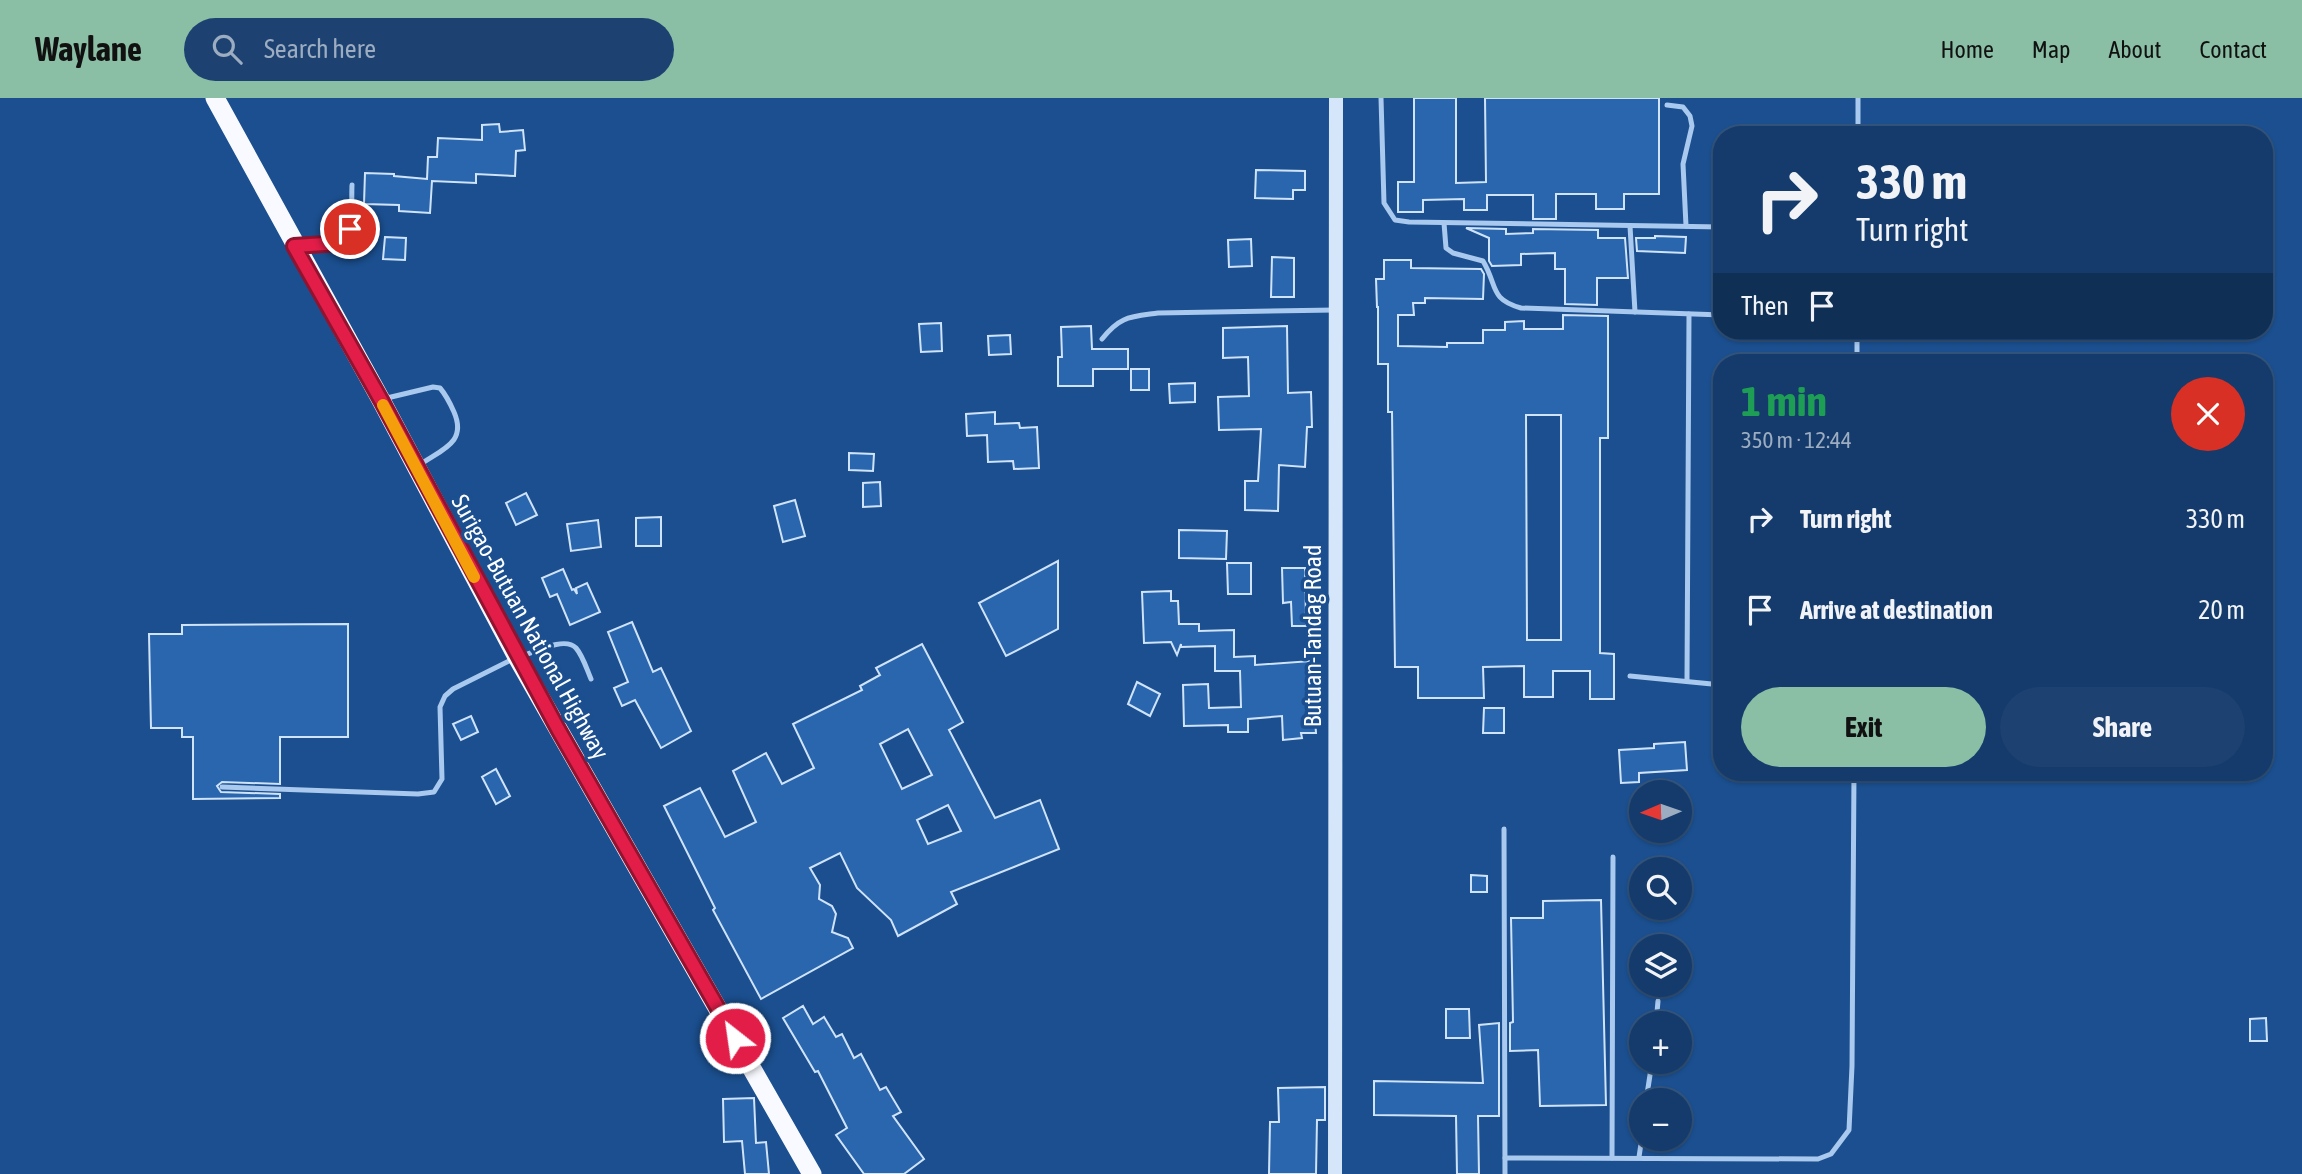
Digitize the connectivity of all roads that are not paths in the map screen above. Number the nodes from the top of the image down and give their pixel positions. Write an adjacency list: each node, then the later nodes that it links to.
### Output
1 (215, 98): 12 (highway, Surigao-Butuan National Highway)
2 (1336, 98): 13 (main road, Butuan-Tandag Road)
3 (1381, 98): 8 (lane)
4 (1858, 98): 6 (lane)
5 (1667, 105): 10 (lane)
6 (1858, 126)
7 (352, 185): 12 (lane)
8 (1444, 223): 9 (lane); 14 (lane)
9 (1630, 226): 10 (lane); 14 (lane)
10 (1686, 226): 11 (lane)
11 (1713, 227)
12 (294, 246): 18 (highway, Surigao-Butuan National Highway)
13 (1335, 310): 17 (lane); 36 (main road, Butuan-Tandag Road)
14 (1635, 312): 15 (lane)
15 (1689, 314): 16 (lane); 23 (lane)
16 (1713, 315)
17 (1102, 339)
18 (381, 400): 19 (highway, Surigao-Butuan National Highway); 19 (lane)
19 (415, 468): 20 (highway, Surigao-Butuan National Highway)
20 (517, 657): 22 (lane); 26 (lane); 35 (highway, Surigao-Butuan National Highway)
21 (1630, 676): 23 (lane)
22 (591, 679)
23 (1688, 681): 24 (lane)
24 (1713, 684)
25 (1854, 781): 32 (lane)
26 (222, 787)
27 (1504, 828): 33 (lane)
28 (1613, 858): 34 (lane)
29 (1658, 1001): 30 (lane)
30 (1657, 1011)
31 (1640, 1151): 32 (lane)
32 (1639, 1157): 34 (lane)
33 (1505, 1158): 34 (lane); 37 (lane)
34 (1612, 1158)
35 (813, 1174)
36 (1335, 1174)
37 (1505, 1174)

